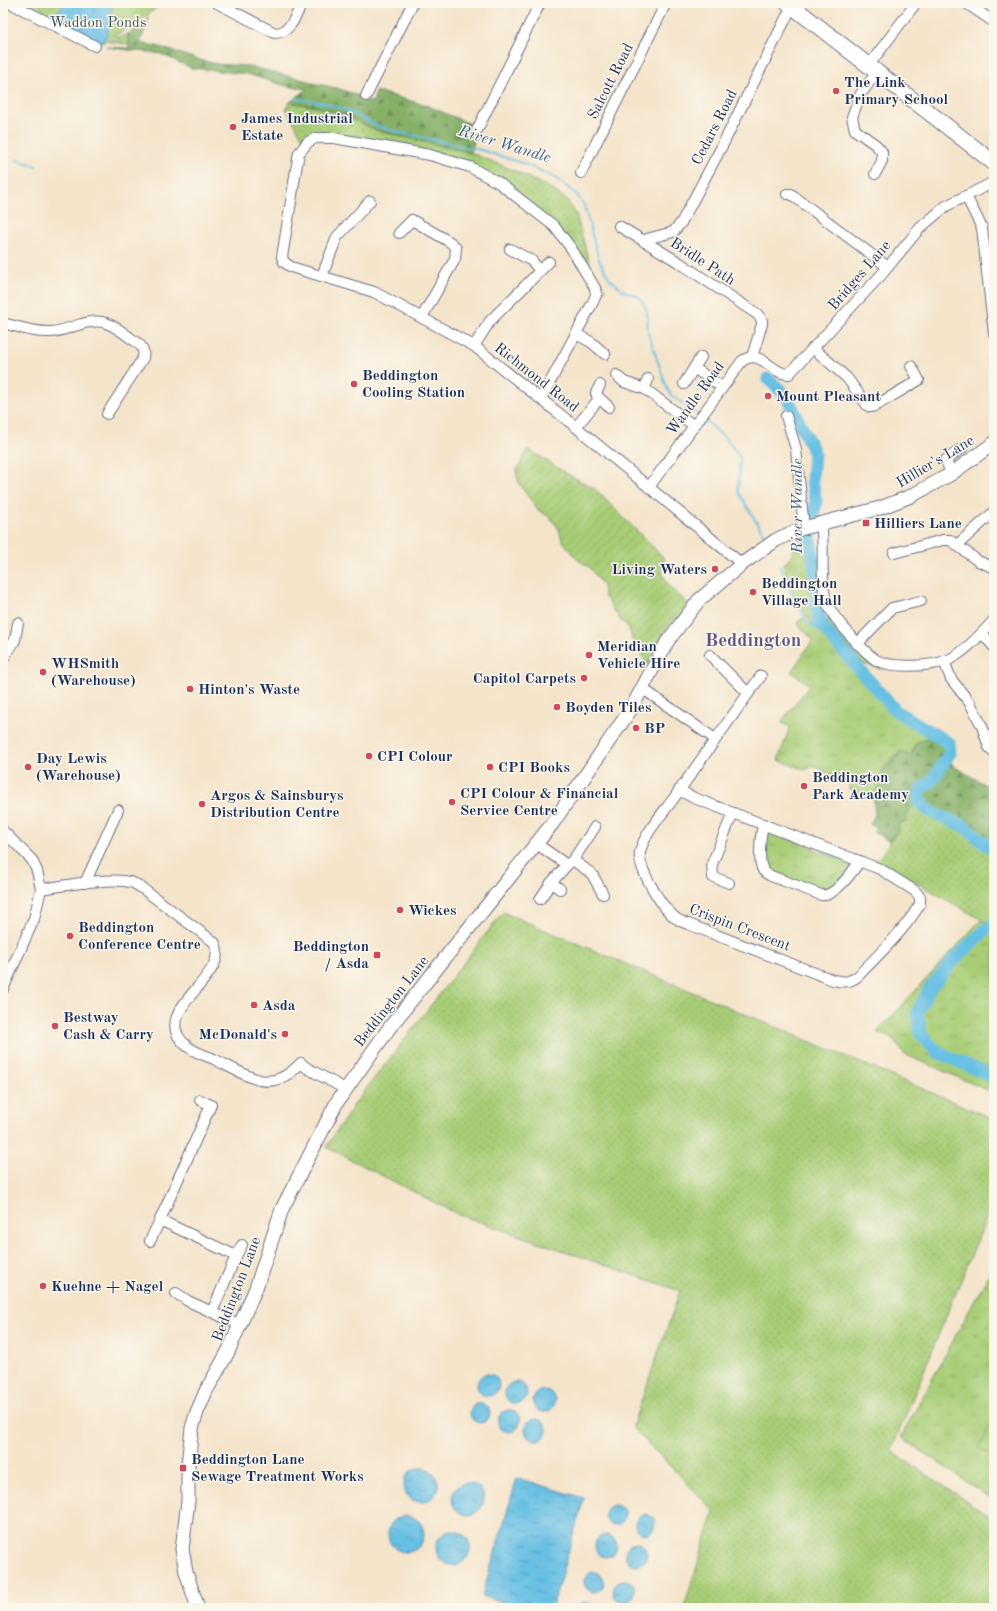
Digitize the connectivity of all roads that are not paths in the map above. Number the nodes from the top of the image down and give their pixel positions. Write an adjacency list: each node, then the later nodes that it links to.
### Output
1 (10, 3): 11 (street)
2 (217, 3): 3 (street)
3 (302, 3)
4 (413, 3): 13 (street)
5 (540, 3): 14 (street)
6 (666, 3): 16 (street, Salcott Road)
7 (916, 3): 12 (street)
8 (966, 3): 10 (street)
9 (790, 5): 12 (highway); 24 (street, Cedars Road)
10 (994, 22)
11 (96, 46)
12 (873, 69): 15 (highway); 17 (street)
13 (366, 96)
14 (477, 130)
15 (994, 163)
16 (581, 173)
17 (875, 174)
18 (994, 182): 20 (street, Bridges Lane)
19 (787, 194): 27 (street)
20 (966, 196): 27 (street, Bridges Lane); 32 (street)
21 (370, 201): 29 (street)
22 (619, 226): 24 (street, Bridle Path)
23 (399, 233): 30 (street)
24 (645, 242): 38 (street, Bridle Path)
25 (510, 249): 28 (street)
26 (549, 262): 28 (street)
27 (888, 267): 35 (street, Bridges Lane)
28 (540, 270): 34 (street)
29 (322, 276): 30 (street, Richmond Road); 33 (street, Richmond Road)
30 (422, 317): 34 (street, Richmond Road)
31 (3, 323): 48 (street)
32 (994, 333)
33 (576, 334): 36 (street); 45 (street)
34 (474, 346): 45 (street, Richmond Road)
35 (813, 348): 38 (street, Bridges Lane); 39 (street)
36 (605, 354)
37 (700, 357): 40 (street)
38 (752, 357): 44 (street, Wandle Road)
39 (911, 366)
40 (694, 368): 42 (street); 44 (street)
41 (616, 375): 50 (street)
42 (684, 384)
43 (600, 385): 46 (street)
44 (722, 387): 50 (street, Wandle Road)
45 (541, 398): 51 (street, Richmond Road)
46 (599, 399): 47 (street); 51 (street)
47 (609, 407)
48 (107, 414)
49 (786, 416): 58 (street)
50 (695, 423): 55 (street, Wandle Road)
51 (576, 427): 55 (street, Richmond Road)
52 (994, 443): 54 (main road, Hillier's Lane)
53 (962, 448): 54 (street)
54 (951, 474): 57 (main road, Hillier's Lane)
55 (648, 487): 61 (street, Richmond Road)
56 (994, 512): 59 (street)
57 (821, 523): 58 (main road, Beddington Lane); 67 (street)
58 (804, 528): 61 (main road, Beddington Lane)
59 (957, 545): 60 (street); 62 (street)
60 (894, 553)
61 (742, 564): 73 (main road, Beddington Lane)
62 (994, 568)
63 (921, 601): 67 (street)
64 (994, 620): 66 (street)
65 (18, 623): 70 (street)
66 (982, 634): 68 (street); 71 (street)
67 (858, 644): 71 (street)
68 (994, 647)
69 (710, 655): 74 (street)
70 (3, 659)
71 (944, 661): 76 (street)
72 (761, 676): 74 (street, Crispin Crescent)
73 (643, 689): 75 (street); 83 (main road, Beddington Lane)
74 (748, 693): 75 (street, Crispin Crescent)
75 (715, 739): 77 (street, Crispin Crescent)
76 (994, 752)
77 (679, 790): 79 (street); 84 (street, Crispin Crescent)
78 (118, 810): 86 (street)
79 (733, 813): 80 (street); 88 (street)
80 (764, 824): 84 (street); 84 (street)
81 (595, 827): 85 (street)
82 (3, 831): 89 (street)
83 (537, 844): 85 (street); 94 (main road, Beddington Lane)
84 (860, 861)
85 (570, 862): 87 (street); 91 (street)
86 (86, 883): 89 (street); 94 (street)
87 (551, 883): 90 (street); 92 (street)
88 (729, 883)
89 (41, 889): 93 (street)
90 (560, 889)
91 (604, 894)
92 (540, 899)
93 (3, 989)
94 (345, 1089): 102 (main road, Beddington Lane)
95 (200, 1100): 96 (street)
96 (160, 1220): 97 (street); 99 (street)
97 (150, 1241)
98 (242, 1245): 99 (street)
99 (236, 1256): 101 (street)
100 (176, 1293): 101 (street)
101 (212, 1312): 102 (street)
102 (240, 1325): 103 (main road, Beddington Lane)
103 (198, 1608)

